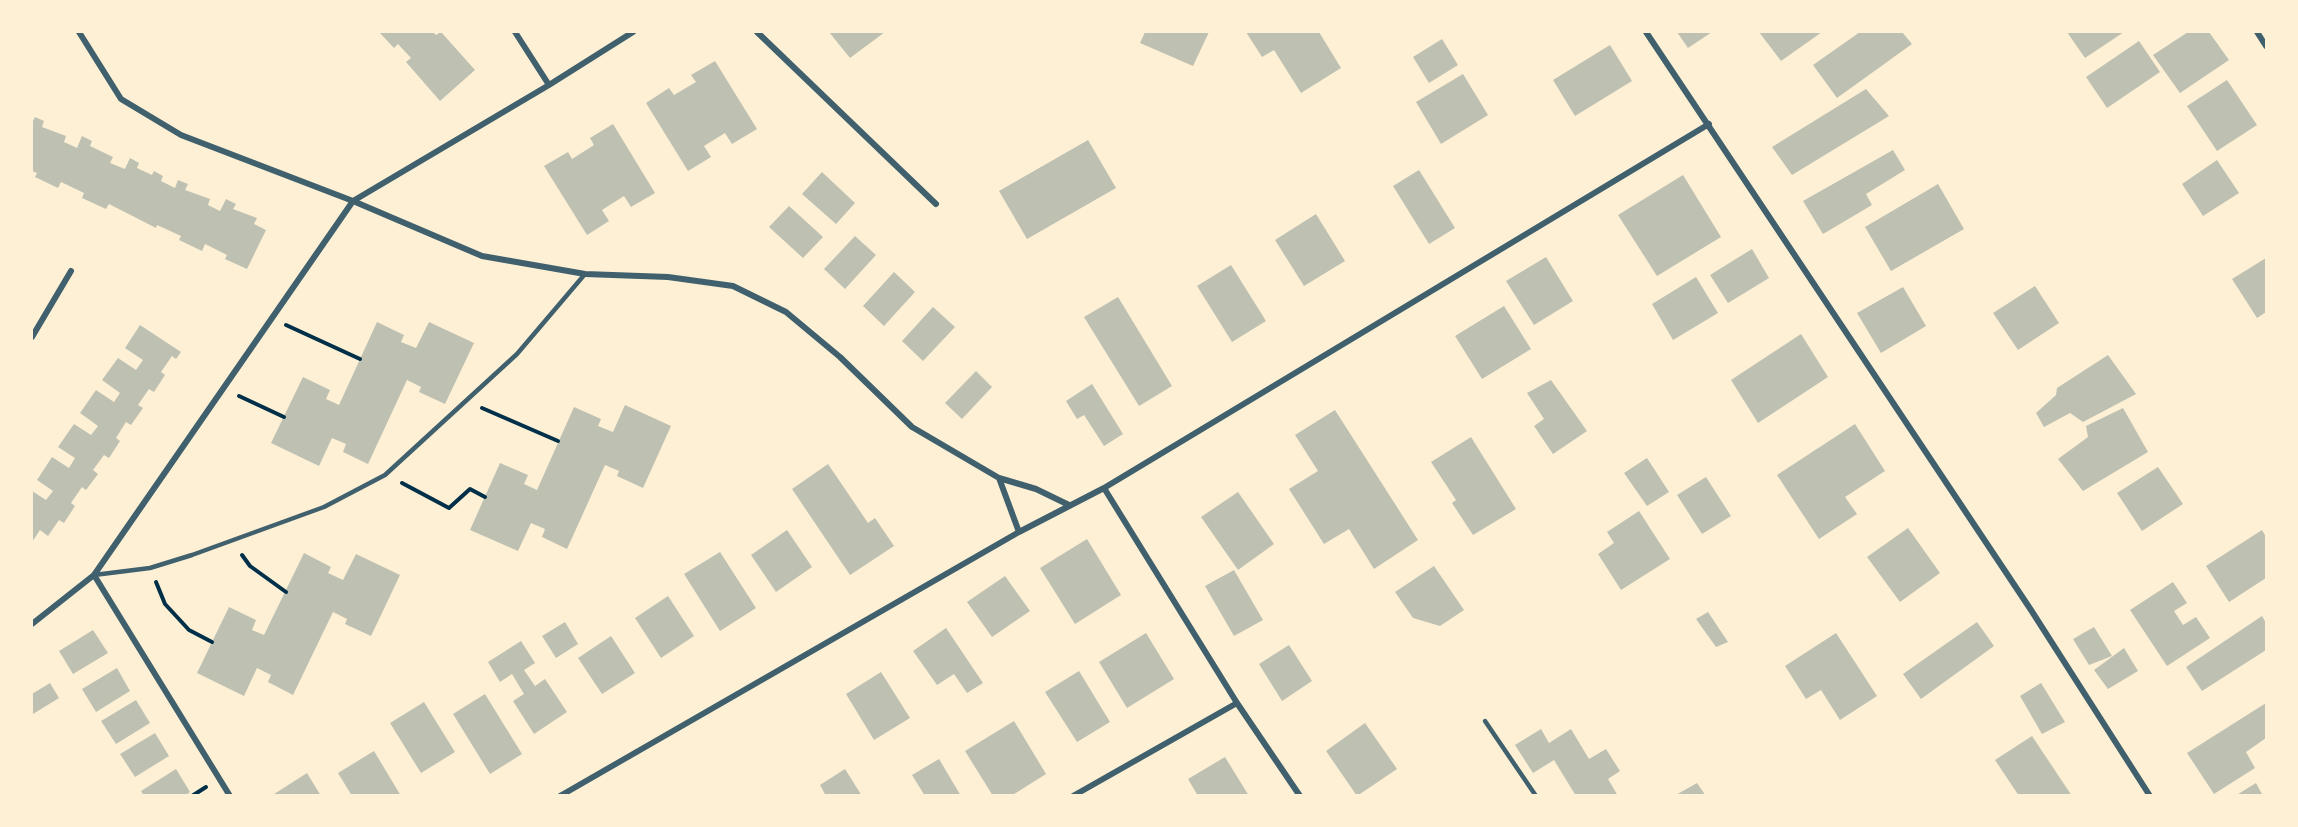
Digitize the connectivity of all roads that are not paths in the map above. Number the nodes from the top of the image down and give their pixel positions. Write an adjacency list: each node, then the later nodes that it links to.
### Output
1 (80, 32): 10 (street)
2 (515, 32): 8 (street)
3 (633, 32): 8 (street)
4 (757, 32): 11 (street)
5 (1646, 32): 9 (street)
6 (2257, 32): 7 (street)
7 (2266, 46)
8 (549, 85): 10 (street)
9 (1709, 124): 16 (street); 28 (street)
10 (353, 201): 13 (street); 19 (street)
11 (936, 204)
12 (71, 272): 14 (street)
13 (585, 274): 15 (street); 19 (lane)
14 (32, 337)
15 (999, 478): 17 (street); 18 (street)
16 (1104, 488): 17 (street); 21 (street)
17 (1069, 505): 18 (street)
18 (1019, 532): 24 (street)
19 (94, 575): 20 (street); 23 (street)
20 (32, 624)
21 (1237, 702): 25 (street); 26 (street)
22 (1485, 721): 27 (lane)
23 (230, 795)
24 (560, 795)
25 (1073, 795)
26 (1300, 795)
27 (1536, 795)
28 (2150, 795)

